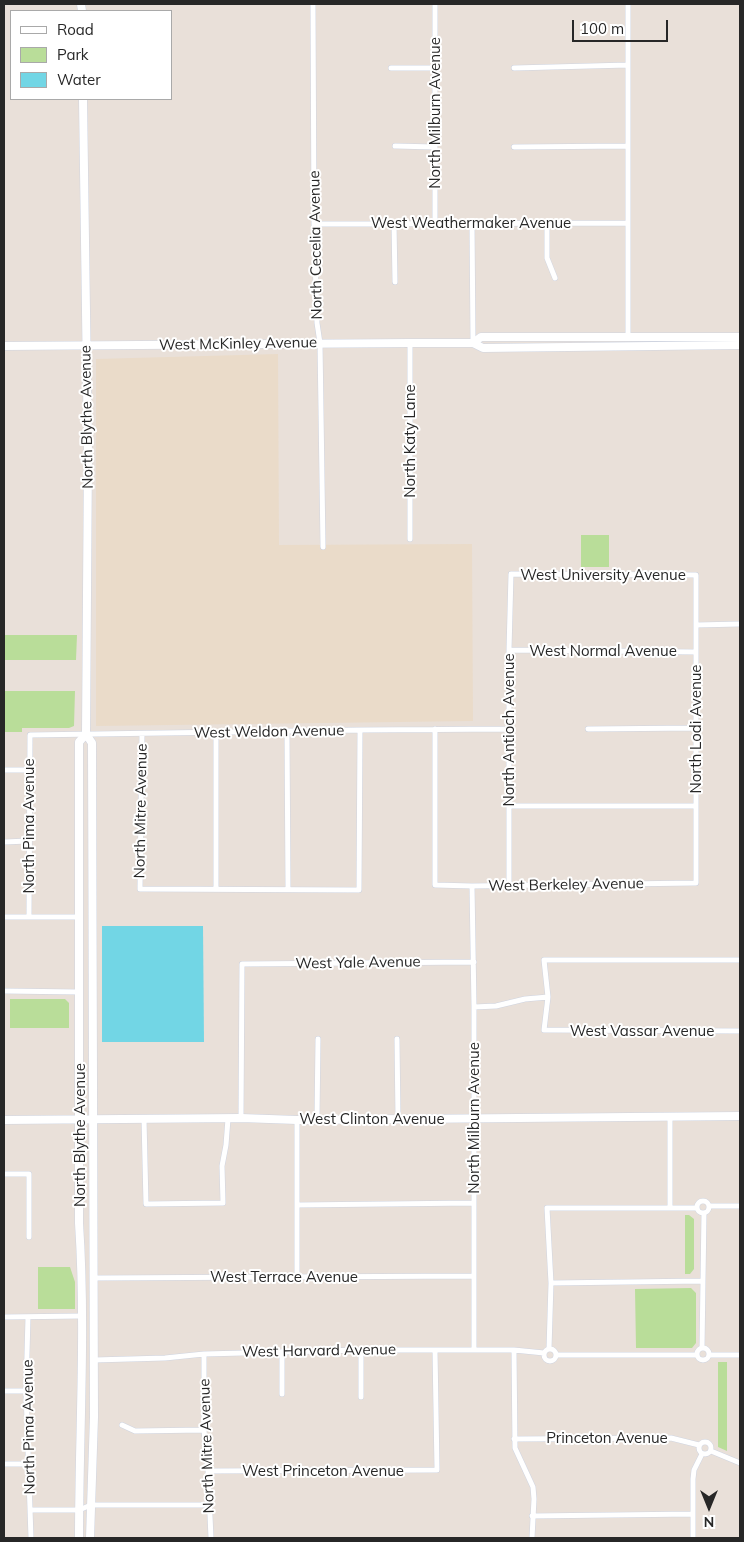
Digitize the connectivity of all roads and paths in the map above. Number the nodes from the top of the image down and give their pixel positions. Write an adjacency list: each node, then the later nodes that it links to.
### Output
1 (313, 4): 18 (street, North Cecelia Avenue)
2 (435, 4): 6 (street, North Milburn Avenue)
3 (628, 4): 4 (street)
4 (628, 65): 7 (street); 11 (street)
5 (391, 68): 6 (street)
6 (435, 68): 12 (street, North Milburn Avenue)
7 (514, 68)
8 (83, 100): 28 (street, North Blythe Avenue)
9 (396, 146): 12 (street)
10 (514, 146): 11 (street)
11 (628, 146): 16 (street)
12 (435, 147): 13 (street, North Milburn Avenue)
13 (435, 222): 14 (street, West Weathermaker Avenue); 17 (street, West Weathermaker Avenue)
14 (472, 222): 15 (street, West Weathermaker Avenue); 24 (street)
15 (547, 222): 16 (street, West Weathermaker Avenue); 19 (street)
16 (628, 222): 22 (street)
17 (394, 223): 18 (street, West Weathermaker Avenue); 20 (street)
18 (314, 224): 25 (street, North Cecelia Avenue)
19 (555, 278)
20 (395, 282)
21 (740, 336): 22 (street, West McKinley Avenue)
22 (628, 337): 24 (street, West McKinley Avenue)
23 (410, 343): 24 (street, West McKinley Avenue); 25 (street, West McKinley Avenue); 29 (street, North Katy Lane)
24 (473, 343): 26 (street, West McKinley Avenue)
25 (320, 344): 28 (street, West McKinley Avenue); 30 (street, North Cecelia Avenue)
26 (740, 345)
27 (4, 346): 28 (street, West McKinley Avenue)
28 (86, 346): 44 (street, North Blythe Avenue)
29 (410, 539)
30 (323, 547)
31 (511, 574): 32 (street, West University Avenue); 35 (street, North Antioch Avenue)
32 (696, 575): 33 (street, North Lodi Avenue)
33 (696, 624): 34 (street); 36 (street, North Lodi Avenue)
34 (740, 624)
35 (509, 650): 36 (street, West Normal Avenue); 39 (street, North Antioch Avenue)
36 (696, 652): 37 (street, North Lodi Avenue)
37 (696, 728): 40 (street); 50 (street, North Lodi Avenue)
38 (435, 729): 39 (street, West Weldon Avenue); 41 (street, West Weldon Avenue); 55 (street, West Berkeley Avenue)
39 (509, 729): 49 (street, North Antioch Avenue)
40 (588, 729)
41 (360, 730): 42 (street, West Weldon Avenue); 57 (street)
42 (287, 731): 43 (street, West Weldon Avenue); 57 (street)
43 (216, 733): 45 (street, West Weldon Avenue); 56 (street)
44 (86, 734): 45 (street, West Weldon Avenue); 46 (street, West Weldon Avenue); 60 (street, North Blythe Avenue); 80 (street, North Blythe Avenue)
45 (142, 734): 56 (street, North Mitre Avenue)
46 (30, 735): 48 (street, North Pima Avenue)
47 (4, 770): 48 (street)
48 (30, 770): 51 (street, North Pima Avenue)
49 (509, 806): 50 (street); 54 (street, North Antioch Avenue)
50 (696, 806): 53 (street, North Lodi Avenue)
51 (28, 841): 52 (street); 59 (street, North Pima Avenue)
52 (4, 842)
53 (696, 884): 54 (street, West Berkeley Avenue)
54 (509, 885): 55 (street, West Berkeley Avenue)
55 (472, 886): 62 (street, North Milburn Avenue)
56 (216, 889): 57 (street)
57 (288, 889)
58 (4, 917): 59 (street)
59 (29, 917): 60 (street)
60 (80, 917): 64 (street, North Blythe Avenue)
61 (740, 960): 65 (street)
62 (474, 962): 66 (street, North Milburn Avenue); 72 (street, West Yale Avenue)
63 (4, 991): 64 (street)
64 (80, 992): 79 (street, North Blythe Avenue)
65 (548, 997): 66 (street); 67 (street, West Vassar Avenue)
66 (474, 1007): 77 (street, North Milburn Avenue)
67 (740, 1031)
68 (318, 1039): 75 (street)
69 (397, 1039): 76 (street)
70 (670, 1116): 71 (street, West Clinton Avenue); 77 (street, West Clinton Avenue); 87 (street)
71 (740, 1116)
72 (241, 1118): 74 (street, West Clinton Avenue); 81 (street, West Clinton Avenue)
73 (144, 1119): 74 (street, West Clinton Avenue); 74 (street); 80 (street, West Clinton Avenue)
74 (228, 1119)
75 (317, 1119): 76 (street, West Clinton Avenue); 81 (street, West Clinton Avenue)
76 (398, 1119): 77 (street, West Clinton Avenue)
77 (475, 1119): 83 (street, North Milburn Avenue)
78 (4, 1120): 79 (street, West Clinton Avenue)
79 (80, 1120): 80 (street, West Clinton Avenue); 97 (street, North Blythe Avenue)
80 (93, 1120): 93 (street, North Blythe Avenue)
81 (297, 1120): 84 (street)
82 (4, 1174): 90 (street)
83 (473, 1203): 84 (street); 91 (street, North Milburn Avenue)
84 (298, 1205): 92 (street)
85 (709, 1206): 86 (street); 88 (street); 89 (street)
86 (740, 1206)
87 (670, 1208): 88 (street); 95 (street)
88 (697, 1208): 89 (street)
89 (704, 1213): 94 (street)
90 (29, 1237)
91 (474, 1276): 92 (street, West Terrace Avenue); 101 (street, North Milburn Avenue)
92 (298, 1277): 93 (street, West Terrace Avenue)
93 (94, 1278): 112 (street, North Blythe Avenue)
94 (703, 1281): 95 (street); 100 (street)
95 (551, 1283): 99 (street)
96 (28, 1316): 97 (street); 98 (street); 114 (street, North Pima Avenue)
97 (82, 1316): 128 (street, North Blythe Avenue)
98 (4, 1317)
99 (549, 1348): 106 (street); 108 (street)
100 (702, 1348): 109 (street); 110 (street)
101 (474, 1349): 103 (street, West Harvard Avenue); 104 (street, West Harvard Avenue)
102 (361, 1350): 103 (street, West Harvard Avenue); 105 (street, West Harvard Avenue); 116 (street)
103 (436, 1350): 126 (street, West Princeton Avenue)
104 (514, 1350): 106 (street, West Harvard Avenue); 119 (street)
105 (282, 1352): 107 (street, West Harvard Avenue); 115 (street)
106 (544, 1353): 108 (street)
107 (204, 1354): 112 (street, West Harvard Avenue); 118 (street, North Mitre Avenue)
108 (556, 1355): 109 (street)
109 (697, 1355): 110 (street)
110 (709, 1355): 111 (street)
111 (740, 1355)
112 (94, 1360): 128 (street, North Blythe Avenue)
113 (4, 1391): 114 (street)
114 (26, 1391): 125 (street, North Pima Avenue)
115 (282, 1394)
116 (362, 1396)
117 (122, 1425): 118 (street)
118 (204, 1430): 126 (street, North Mitre Avenue)
119 (514, 1439): 120 (street, Princeton Avenue); 131 (street)
120 (699, 1445): 121 (street); 122 (street)
121 (711, 1451): 122 (street); 123 (street)
122 (702, 1454): 130 (street)
123 (740, 1463)
124 (4, 1464): 125 (street)
125 (29, 1464): 129 (street, North Pima Avenue)
126 (208, 1471): 127 (street, North Mitre Avenue)
127 (210, 1505): 128 (street); 135 (street, North Mitre Avenue)
128 (85, 1508): 129 (street); 133 (street, North Blythe Avenue); 134 (street, North Blythe Avenue)
129 (31, 1510): 132 (street, North Pima Avenue)
130 (693, 1514): 131 (street); 137 (street)
131 (532, 1516): 136 (street)
132 (31, 1538)
133 (79, 1538)
134 (90, 1538)
135 (210, 1538)
136 (532, 1538)
137 (693, 1538)

